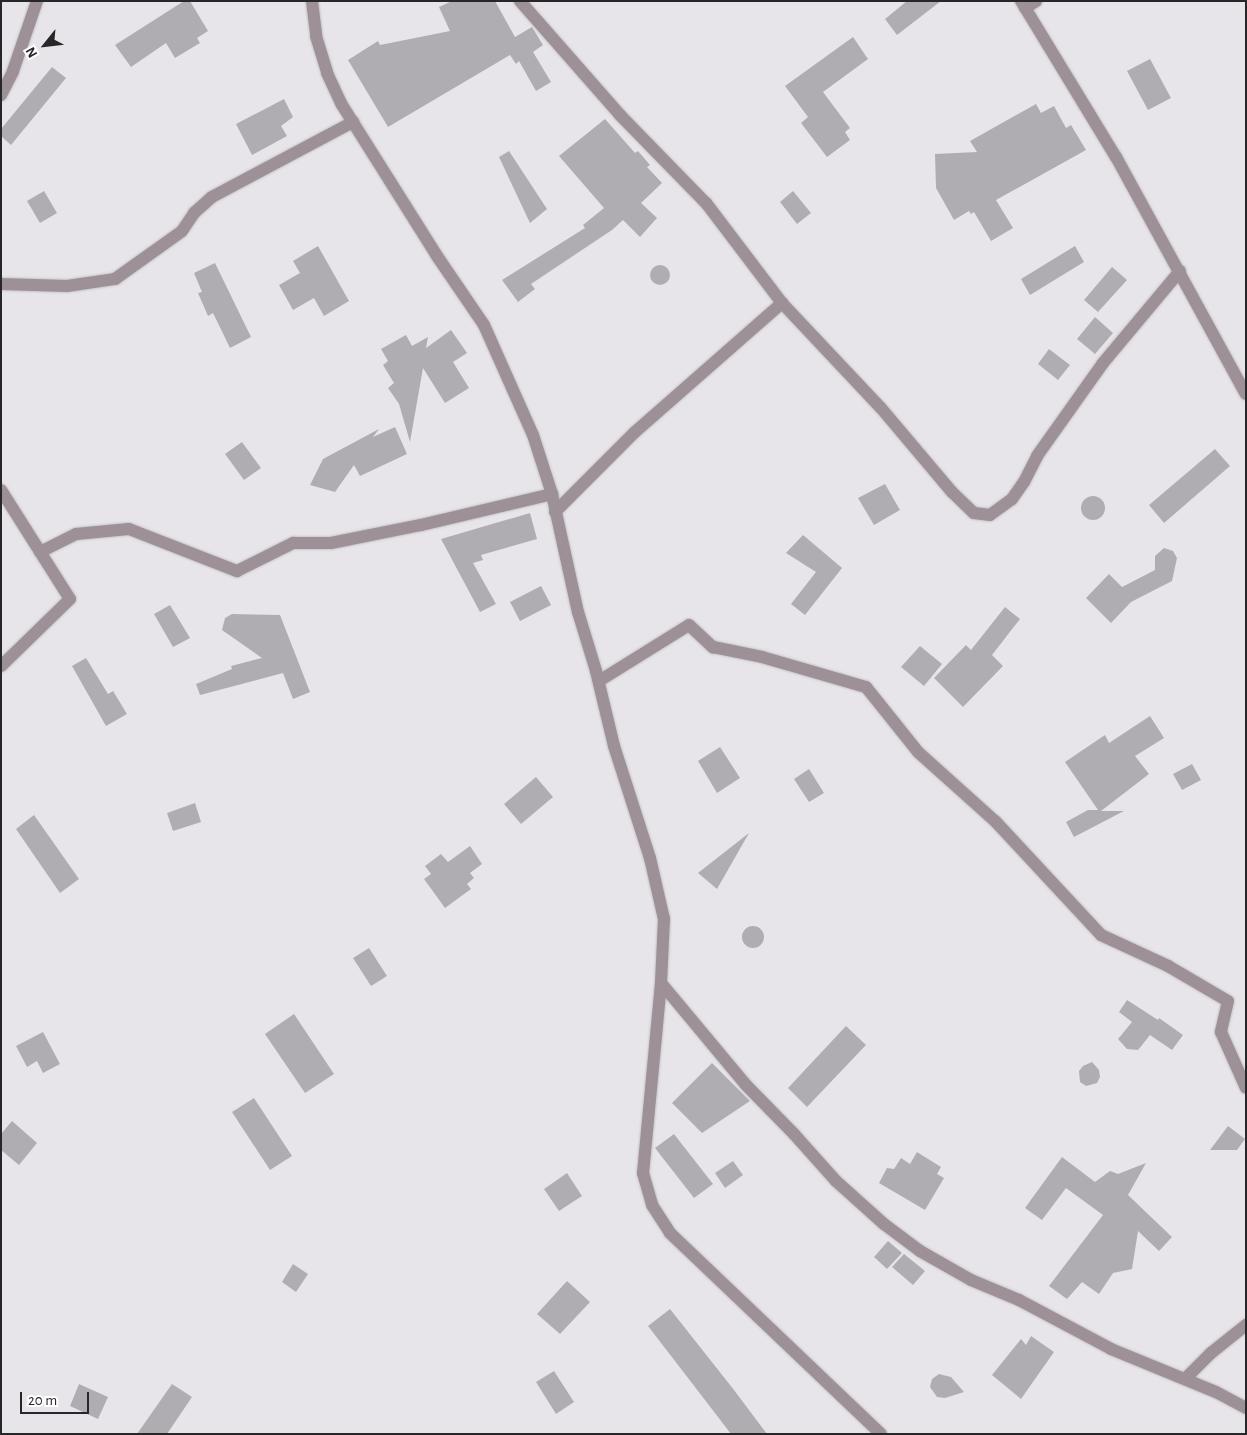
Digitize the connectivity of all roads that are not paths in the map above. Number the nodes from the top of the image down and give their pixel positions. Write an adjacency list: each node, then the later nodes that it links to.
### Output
1 (37, 1): 5 (street)
2 (312, 1): 6 (street)
3 (520, 1): 9 (street)
4 (1028, 3): 7 (street)
5 (1, 95)
6 (353, 122): 8 (street); 12 (street)
7 (1180, 271): 9 (street); 10 (street)
8 (1, 284)
9 (782, 303): 13 (street)
10 (1246, 394)
11 (1, 490): 14 (street)
12 (552, 494): 13 (street); 14 (street)
13 (555, 512): 16 (street)
14 (40, 552): 15 (street)
15 (1, 666)
16 (598, 681): 17 (street); 18 (street)
17 (661, 983): 20 (street); 22 (street)
18 (1246, 1088)
19 (1246, 1325): 20 (street)
20 (1185, 1379): 21 (street)
21 (1246, 1408)
22 (881, 1434)

